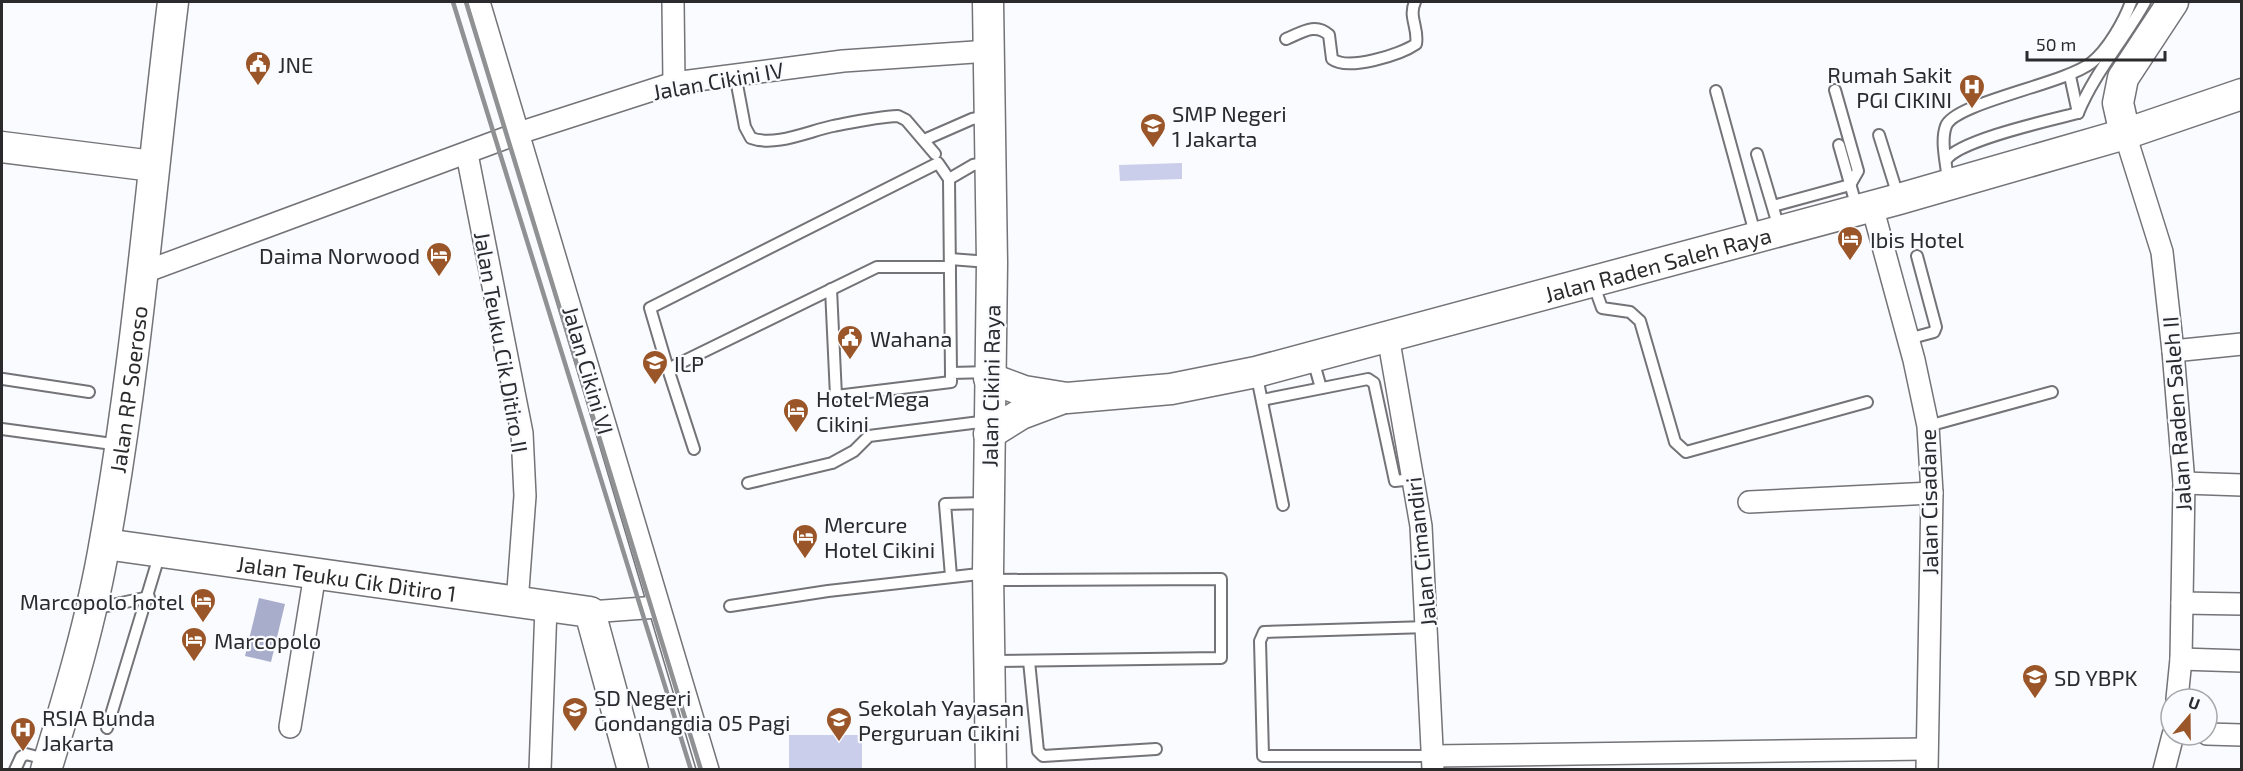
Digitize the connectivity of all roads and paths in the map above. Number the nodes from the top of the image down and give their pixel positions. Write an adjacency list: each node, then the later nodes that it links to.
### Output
1 (173, 2): 29 (main road, Jalan RP Soeroso)
2 (479, 2): 19 (street)
3 (673, 2): 13 (street)
4 (988, 2): 10 (main road, Jalan Cikini Raya)
5 (1415, 2): 9 (lane)
6 (2131, 2): 12 (lane)
7 (2145, 2): 17 (lane)
8 (2173, 2): 20 (main road)
9 (1286, 39)
10 (989, 51): 11 (street, Jalan Cikini IV); 18 (main road, Jalan Cikini Raya)
11 (735, 74): 13 (street, Jalan Cikini IV); 22 (lane)
12 (2070, 76): 17 (lane); 30 (lane)
13 (674, 83): 19 (street, Jalan Cikini IV)
14 (1835, 90): 32 (lane)
15 (1716, 91): 33 (lane)
16 (2241, 94): 20 (main road, Jalan Raden Saleh Raya)
17 (2078, 112): 30 (lane)
18 (990, 116): 22 (lane); 28 (main road, Jalan Cikini Raya)
19 (519, 133): 25 (street); 80 (street, Jalan Cikini VI)
20 (2125, 134): 30 (main road, Jalan Raden Saleh Raya); 43 (street, Jalan Raden Saleh II)
21 (1879, 135): 32 (lane)
22 (924, 140): 26 (lane)
23 (1839, 145): 32 (lane)
24 (2, 147): 29 (main road)
25 (467, 154): 37 (street); 75 (street, Jalan Teuku Cik Ditiro II)
26 (935, 154)
27 (1756, 154): 33 (lane)
28 (991, 161): 31 (lane); 36 (main road, Jalan Cikini Raya)
29 (153, 166): 37 (main road, Jalan RP Soeroso)
30 (1947, 172): 32 (main road, Jalan Raden Saleh Raya)
31 (949, 179): 35 (lane); 45 (lane)
32 (1869, 200): 33 (main road, Jalan Raden Saleh Raya); 41 (street, Jalan Cisadane)
33 (1770, 225): 38 (main road, Jalan Raden Saleh Raya)
34 (1917, 256): 41 (lane)
35 (950, 263): 36 (lane); 39 (lane); 47 (lane)
36 (992, 263): 48 (main road, Jalan Cikini Raya)
37 (142, 273): 59 (main road, Jalan RP Soeroso)
38 (1593, 283): 40 (main road, Jalan Raden Saleh Raya); 55 (lane)
39 (831, 290): 45 (lane); 47 (lane)
40 (1388, 336): 44 (main road, Jalan Raden Saleh Raya); 61 (street, Jalan Cimandiri)
41 (1908, 339): 56 (street, Jalan Cisadane)
42 (2241, 345): 43 (street)
43 (2174, 351): 63 (street, Jalan Raden Saleh II)
44 (1312, 357): 46 (main road, Jalan Raden Saleh Raya); 50 (lane)
45 (668, 369): 60 (lane)
46 (1256, 372): 53 (main road, Jalan Raden Saleh Raya); 54 (lane)
47 (951, 373): 48 (lane)
48 (989, 375): 53 (main road, Jalan Raden Saleh Raya); 57 (main road, Jalan Cikini Raya)
49 (3, 379): 51 (lane)
50 (1321, 388): 54 (lane); 61 (lane)
51 (89, 392)
52 (2052, 392): 56 (lane)
53 (1067, 398): 57 (main road, Jalan Raden Saleh Raya)
54 (1262, 400): 68 (lane)
55 (1867, 402)
56 (1928, 426): 65 (street, Jalan Cisadane)
57 (989, 428): 62 (lane); 66 (main road, Jalan Cikini Raya)
58 (2, 429): 59 (lane)
59 (121, 446): 69 (main road, Jalan RP Soeroso)
60 (694, 449)
61 (1413, 479): 83 (street, Jalan Cimandiri)
62 (748, 483)
63 (2184, 483): 64 (street); 76 (street, Jalan Raden Saleh II)
64 (2241, 485)
65 (1932, 493): 67 (street); 95 (street, Jalan Cisadane)
66 (989, 502): 72 (lane); 73 (main road, Jalan Cikini Raya)
67 (1749, 502)
68 (1283, 505)
69 (105, 544): 70 (main road, Jalan Teuku Cik Ditiro 1); 81 (main road, Jalan RP Soeroso)
70 (160, 552): 71 (main road, Jalan Teuku Cik Ditiro 1); 74 (lane)
71 (315, 574): 75 (main road, Jalan Teuku Cik Ditiro 1); 90 (street)
72 (951, 576): 73 (lane); 78 (lane)
73 (988, 576): 85 (main road, Jalan Cikini Raya); 86 (lane)
74 (149, 597): 81 (lane); 89 (lane)
75 (517, 603): 79 (main road, Jalan Teuku Cik Ditiro 1)
76 (2182, 603): 77 (street); 84 (street, Jalan Raden Saleh II)
77 (2241, 604)
78 (730, 606)
79 (546, 607): 82 (main road, Jalan Teuku Cik Ditiro 1); 100 (street)
80 (658, 607): 82 (street); 102 (street, Jalan Cikini VI)
81 (90, 609): 98 (main road, Jalan RP Soeroso)
82 (590, 612): 101 (main road)
83 (1428, 627): 97 (street, Jalan Cimandiri); 97 (lane)
84 (2181, 659): 87 (street); 88 (street, Jalan Raden Saleh II)
85 (989, 661): 86 (lane); 103 (main road, Jalan Cikini Raya)
86 (1029, 661): 94 (lane)
87 (2241, 661)
88 (2178, 687)
89 (107, 728)
90 (290, 728)
91 (2219, 734): 92 (street)
92 (2241, 735)
93 (2170, 747): 104 (street)
94 (1156, 749)
95 (1927, 759): 96 (street)
96 (1699, 761): 97 (street)
97 (1433, 763)
98 (47, 765): 99 (lane)
99 (15, 770)
100 (540, 770)
101 (633, 770)
102 (708, 770)
103 (991, 770)
104 (2164, 770)

